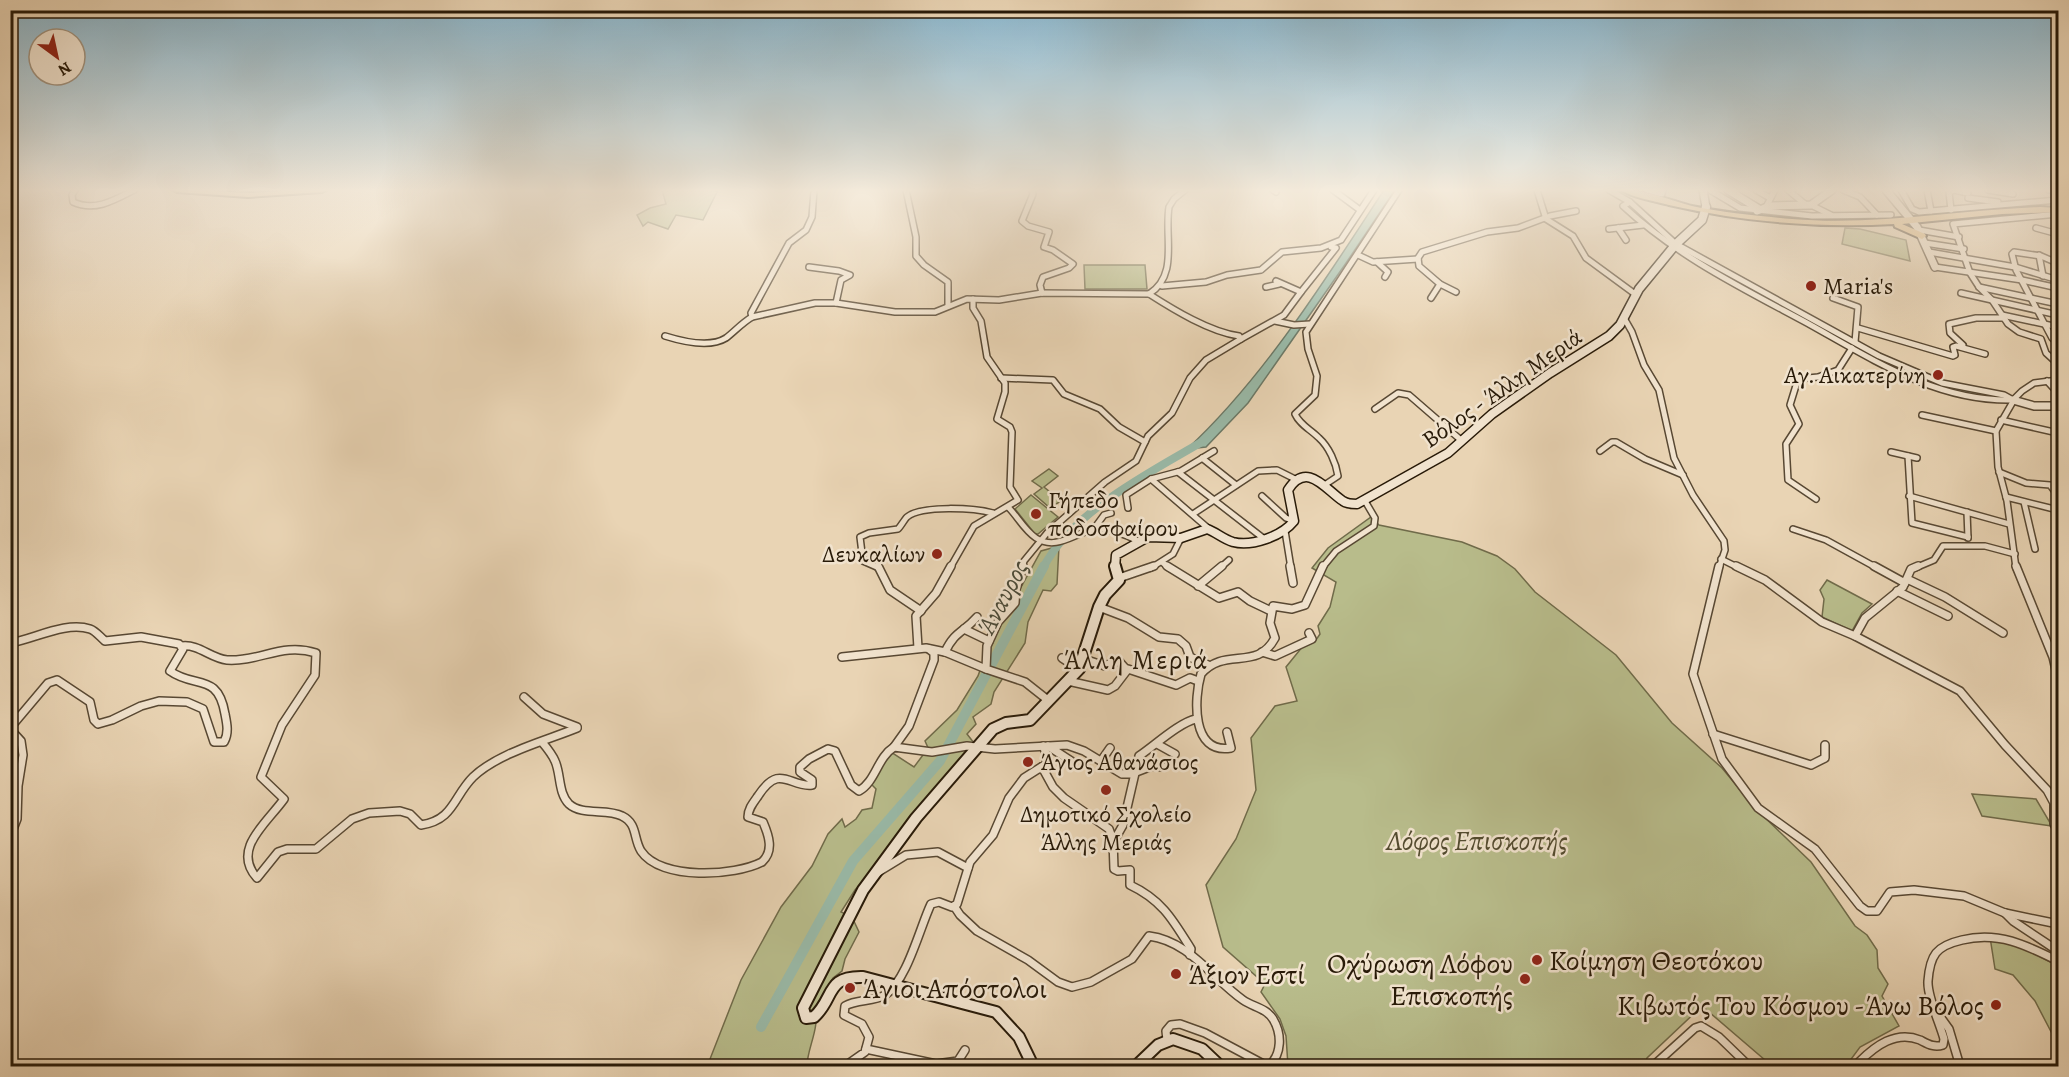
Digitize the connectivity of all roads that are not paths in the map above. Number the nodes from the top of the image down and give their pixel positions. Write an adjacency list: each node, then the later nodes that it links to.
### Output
1 (793, 240): 55 (street)
2 (915, 240): 51 (street)
3 (1047, 240): 40 (street)
4 (1168, 240): 34 (street)
5 (1340, 240): 16 (street)
6 (1367, 240): 19 (street)
7 (1457, 240): 21 (street)
8 (1576, 240): 43 (street)
9 (1666, 240): 15 (street)
10 (1668, 240): 15 (street)
11 (1679, 240): 15 (main road, Βόλος - Άλλη Μεριά)
12 (1924, 240): 18 (street)
13 (1933, 240): 17 (street)
14 (1960, 240): 17 (street)
15 (1674, 246): 43 (main road, Βόλος - Άλλη Μεριά); 64 (street)
16 (1319, 249): 34 (street); 38 (street)
17 (1964, 249): 22 (street)
18 (1929, 252): 22 (street); 26 (street)
19 (1358, 255): 23 (street); 59 (street)
20 (2039, 255): 24 (street); 27 (street); 29 (street)
21 (1418, 259): 23 (street); 33 (street)
22 (1967, 259): 27 (street); 28 (street)
23 (1377, 261): 30 (street)
24 (2055, 262)
25 (809, 267): 49 (street)
26 (1935, 267): 28 (street)
27 (2015, 267): 29 (street); 31 (street)
28 (1970, 273): 31 (street); 36 (street)
29 (2043, 276): 32 (street)
30 (1385, 277)
31 (2022, 280): 37 (street); 46 (street)
32 (2058, 280)
33 (1440, 284): 39 (street); 44 (street)
34 (1162, 286): 42 (street)
35 (1266, 287): 38 (street)
36 (1978, 287): 46 (street); 48 (street)
37 (2058, 288)
38 (1301, 292): 57 (street)
39 (1456, 292)
40 (1042, 293): 42 (street); 47 (street)
41 (1961, 293): 48 (street)
42 (1149, 294): 63 (street)
43 (1635, 294): 56 (main road, Βόλος - Άλλη Μεριά)
44 (1431, 298)
45 (1833, 298): 61 (street)
46 (2032, 298): 50 (street); 52 (street)
47 (973, 299): 51 (street); 69 (street)
48 (1992, 300): 52 (street); 54 (street)
49 (836, 303): 51 (street); 55 (street)
50 (2058, 304)
51 (948, 306)
52 (2038, 310): 53 (street); 58 (street)
53 (2058, 315)
54 (2003, 316): 58 (street); 66 (street); 68 (street)
55 (752, 317): 62 (street)
56 (1624, 318): 80 (main road, Βόλος - Άλλη Μεριά); 90 (street)
57 (1275, 321): 59 (street); 63 (street)
58 (2045, 324): 60 (street); 65 (street)
59 (1308, 325): 93 (street)
60 (2058, 327)
61 (1858, 328): 64 (street); 66 (street)
62 (665, 336)
63 (1241, 339): 81 (street)
64 (1854, 345): 73 (street); 99 (street)
65 (2058, 345)
66 (1966, 347): 67 (street)
67 (1985, 354)
68 (2058, 364)
69 (1002, 378): 81 (street); 103 (street)
70 (2058, 380): 71 (street)
71 (2047, 381): 72 (street); 73 (street)
72 (2058, 393)
73 (2013, 400): 74 (street); 77 (street)
74 (2058, 406)
75 (1375, 409): 80 (street)
76 (1922, 415): 78 (street)
77 (2001, 420): 78 (street); 79 (street)
78 (1996, 431): 89 (street)
79 (2058, 433)
80 (1462, 441): 101 (main road, Βόλος - Άλλη Μεριά)
81 (1145, 442): 119 (street)
82 (1214, 450): 87 (street)
83 (1600, 451): 90 (street)
84 (1891, 452): 85 (street)
85 (1908, 456): 86 (street); 96 (street)
86 (1917, 458)
87 (1202, 459): 88 (street); 94 (street)
88 (1178, 472): 91 (street); 100 (street)
89 (1999, 472): 97 (street); 98 (street)
90 (1683, 476): 124 (street)
91 (1151, 479): 104 (street); 109 (street)
92 (1297, 480): 93 (main road); 94 (street); 110 (main road)
93 (1326, 484): 101 (main road)
94 (1236, 485): 100 (street)
95 (1262, 496): 110 (street)
96 (1909, 496): 106 (street); 116 (street)
97 (2006, 496): 102 (street); 111 (street)
98 (2058, 496)
99 (1816, 499)
100 (1214, 500): 109 (street); 118 (street)
101 (1365, 501): 134 (street)
102 (2024, 502): 105 (street); 122 (street)
103 (1008, 507): 107 (street); 119 (street)
104 (1128, 507)
105 (2058, 510)
106 (1967, 512): 111 (street); 116 (street)
107 (993, 513): 133 (street); 133 (street)
108 (1111, 513): 113 (street)
109 (1193, 514): 114 (street)
110 (1294, 521): 115 (main road)
111 (2009, 524): 123 (street)
112 (1793, 529): 128 (street)
113 (1093, 530): 119 (street); 120 (street)
114 (1209, 530): 117 (main road); 118 (main road)
115 (1285, 531): 118 (main road); 129 (street)
116 (1968, 537): 121 (street)
117 (1181, 538): 120 (main road); 126 (street)
118 (1263, 538)
119 (1041, 540): 141 (street)
120 (1138, 541): 127 (main road)
121 (1973, 545): 123 (street); 128 (street)
122 (2035, 549)
123 (2015, 554): 153 (street)
124 (1721, 559): 140 (street); 161 (street)
125 (1229, 560): 130 (street)
126 (1162, 562): 127 (street); 130 (street)
127 (1119, 578): 132 (main road)
128 (1906, 581): 131 (street); 139 (street)
129 (1293, 583)
130 (1198, 586): 134 (street)
131 (1898, 591): 135 (street); 140 (street)
132 (1099, 607): 149 (main road); 150 (street)
133 (921, 611): 144 (street)
134 (1271, 611): 146 (street)
135 (1948, 616)
136 (977, 617): 137 (street)
137 (964, 629): 141 (street); 145 (street)
138 (1309, 633): 146 (street)
139 (2003, 633)
140 (1855, 636): 175 (street)
141 (989, 641): 151 (street)
142 (10, 643): 143 (street)
143 (182, 646): 159 (street); 162 (street)
144 (922, 648): 145 (street); 147 (street); 166 (street)
145 (945, 652): 151 (street)
146 (1262, 652): 150 (street)
147 (842, 657)
148 (1062, 658): 149 (street)
149 (1081, 664): 152 (street); 154 (main road)
150 (1209, 665): 155 (street)
151 (986, 669): 157 (street)
152 (1126, 669): 154 (street); 155 (street)
153 (2058, 679)
154 (1068, 681): 157 (main road)
155 (1198, 681): 158 (street)
156 (524, 697): 162 (street)
157 (1049, 701): 167 (main road)
158 (1196, 719): 160 (street); 163 (street)
159 (10, 728): 176 (street)
160 (1227, 732)
161 (1713, 734): 164 (street); 181 (street)
162 (542, 742): 166 (street)
163 (1157, 744): 169 (street); 174 (street)
164 (1825, 745)
165 (1046, 746): 167 (street); 170 (street); 171 (street); 172 (street)
166 (894, 747): 167 (street)
167 (978, 747): 179 (main road)
168 (1110, 747): 171 (street)
169 (1175, 754)
170 (1071, 761)
171 (1101, 761): 174 (street)
172 (1042, 767): 177 (street); 178 (street)
173 (1163, 767): 174 (street)
174 (1134, 773): 177 (street)
175 (2058, 831)
176 (10, 837)
177 (1115, 839): 184 (street)
178 (968, 868): 179 (street); 180 (street)
179 (875, 873): 186 (main road)
180 (954, 906): 184 (street); 186 (street)
181 (2006, 913): 182 (street); 183 (street)
182 (2058, 924)
183 (2058, 951)
184 (1190, 955): 195 (street)
185 (2058, 961): 187 (street)
186 (896, 986): 189 (street); 193 (main road)
187 (1936, 1011): 198 (street); 199 (street)
188 (1167, 1040): 191 (main road); 194 (main road); 195 (street)
189 (866, 1049): 190 (street); 192 (street)
190 (965, 1050)
191 (1217, 1063)
192 (845, 1066)
193 (1033, 1066)
194 (1136, 1066)
195 (1268, 1066)
196 (1653, 1066): 197 (street)
197 (1749, 1066)
198 (1863, 1066)
199 (1960, 1066)

